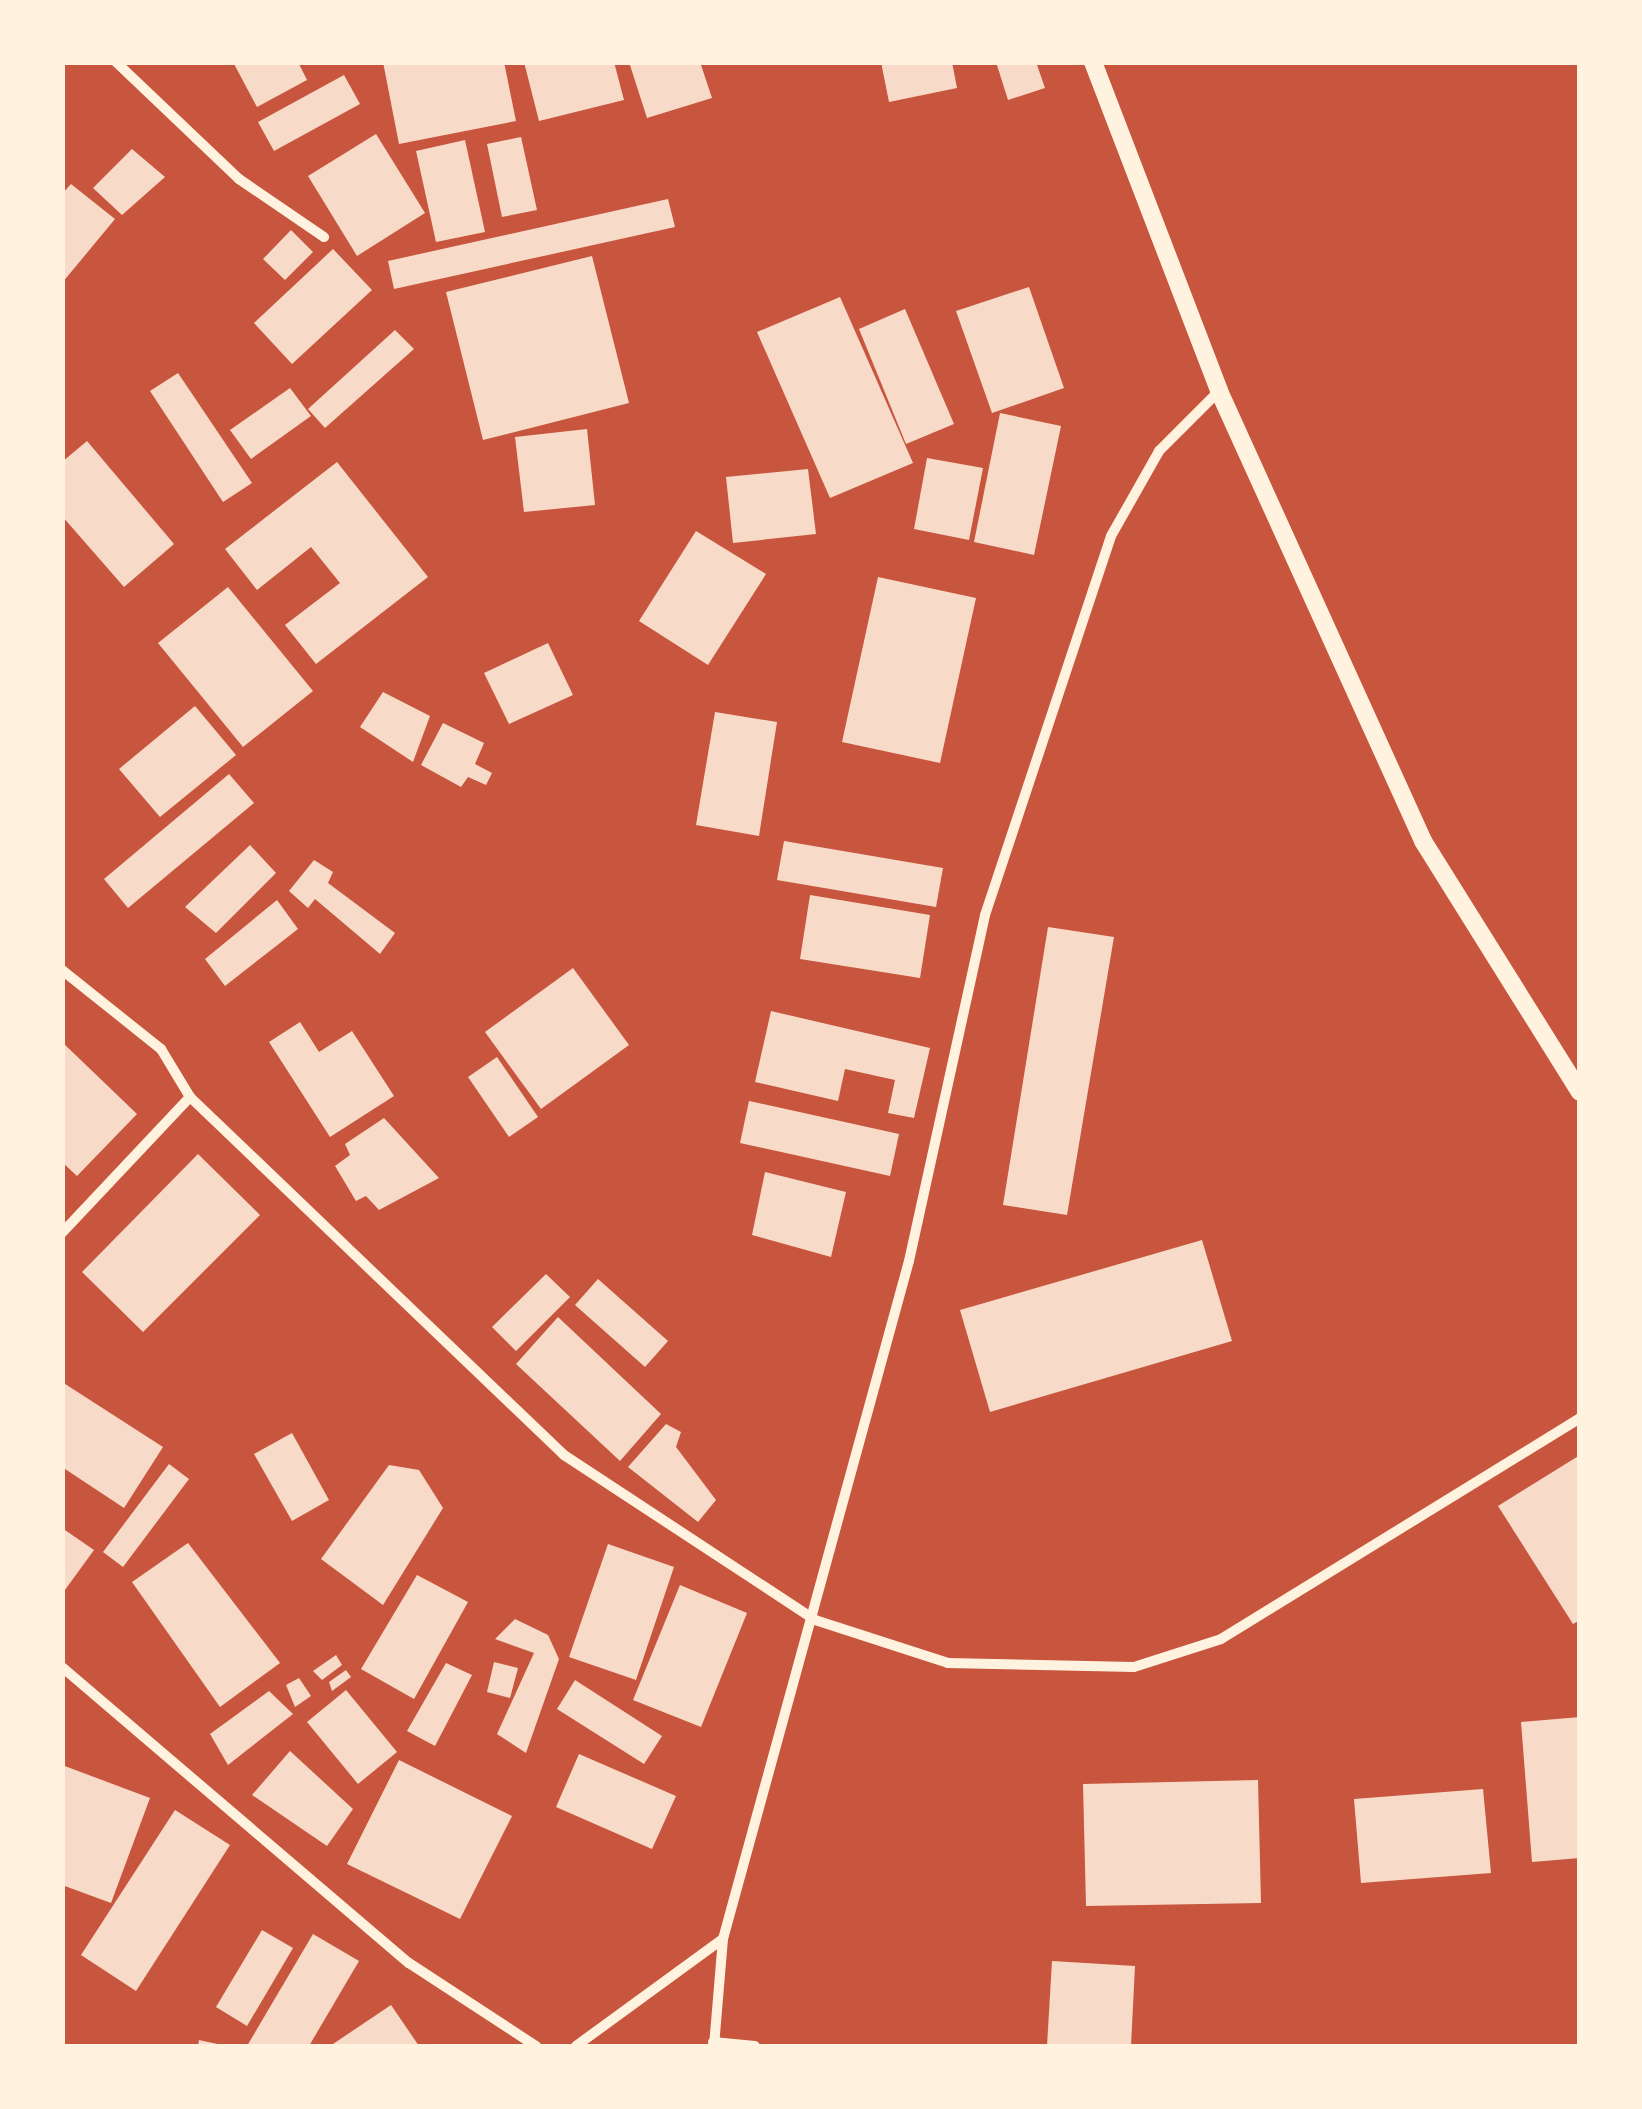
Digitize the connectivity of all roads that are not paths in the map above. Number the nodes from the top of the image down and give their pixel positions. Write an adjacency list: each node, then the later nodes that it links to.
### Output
1 (116, 62): 3 (street)
2 (1093, 62): 4 (street)
3 (324, 237)
4 (1219, 391): 6 (street); 10 (street)
5 (62, 970): 7 (street)
6 (1580, 1092)
7 (190, 1097): 8 (street); 10 (street)
8 (62, 1233)
9 (1580, 1418): 10 (street)
10 (815, 1620): 12 (street)
11 (62, 1667): 14 (street)
12 (724, 1939): 13 (street); 15 (street)
13 (714, 2044): 16 (street)
14 (536, 2046)
15 (576, 2046)
16 (755, 2046)

